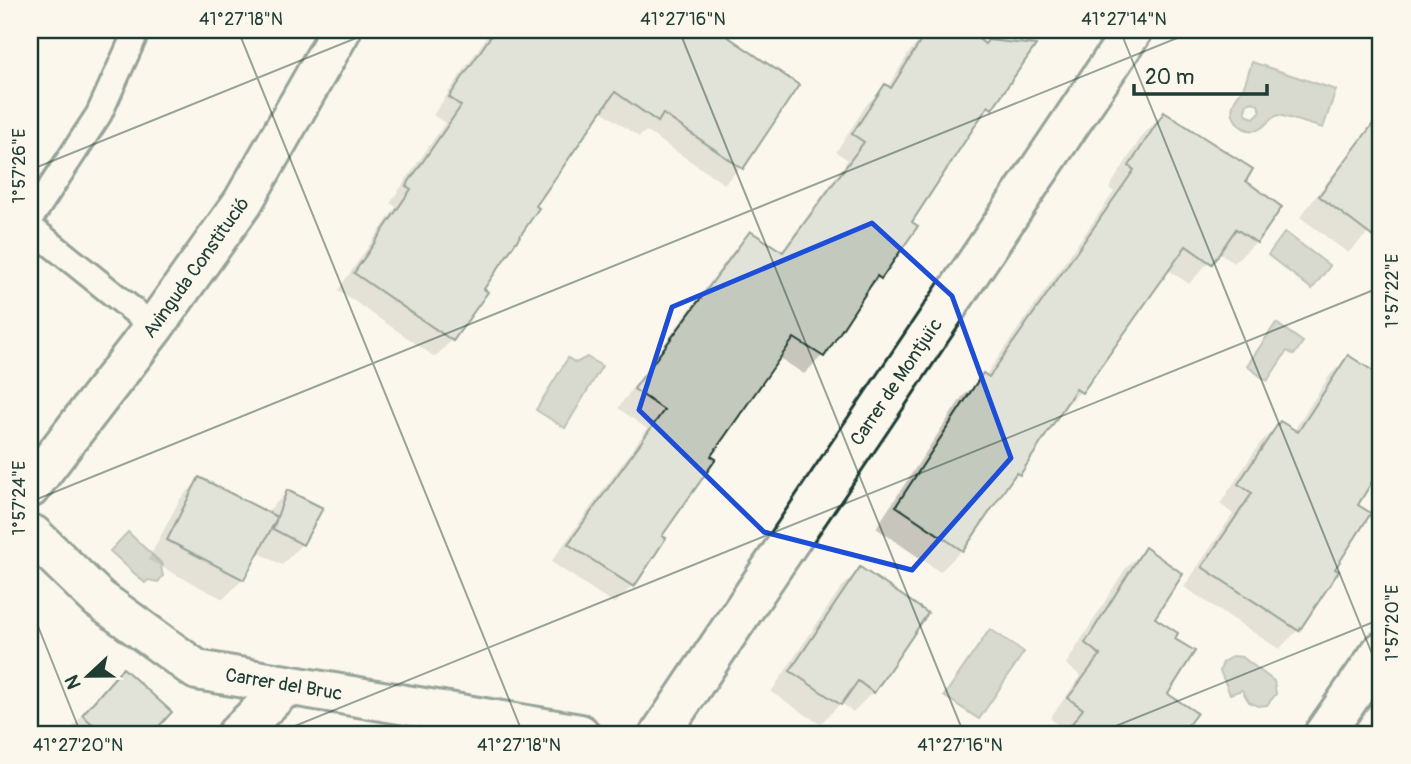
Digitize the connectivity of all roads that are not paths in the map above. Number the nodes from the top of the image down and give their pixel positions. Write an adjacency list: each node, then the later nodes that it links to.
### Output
1 (137, 30): 4 (lane)
2 (341, 30): 6 (street, Avinguda Constitució)
3 (1133, 30): 13 (street, Carrer de Montjuïc)
4 (30, 219)
5 (30, 227): 6 (lane)
6 (154, 327): 7 (street, Avinguda Constitució)
7 (30, 488)
8 (31, 529): 10 (street, Carrer del Bruc)
9 (1381, 652): 14 (street)
10 (287, 685): 11 (street); 12 (street, Carrer del Bruc)
11 (237, 734)
12 (580, 734)
13 (660, 734)
14 (1324, 734)

